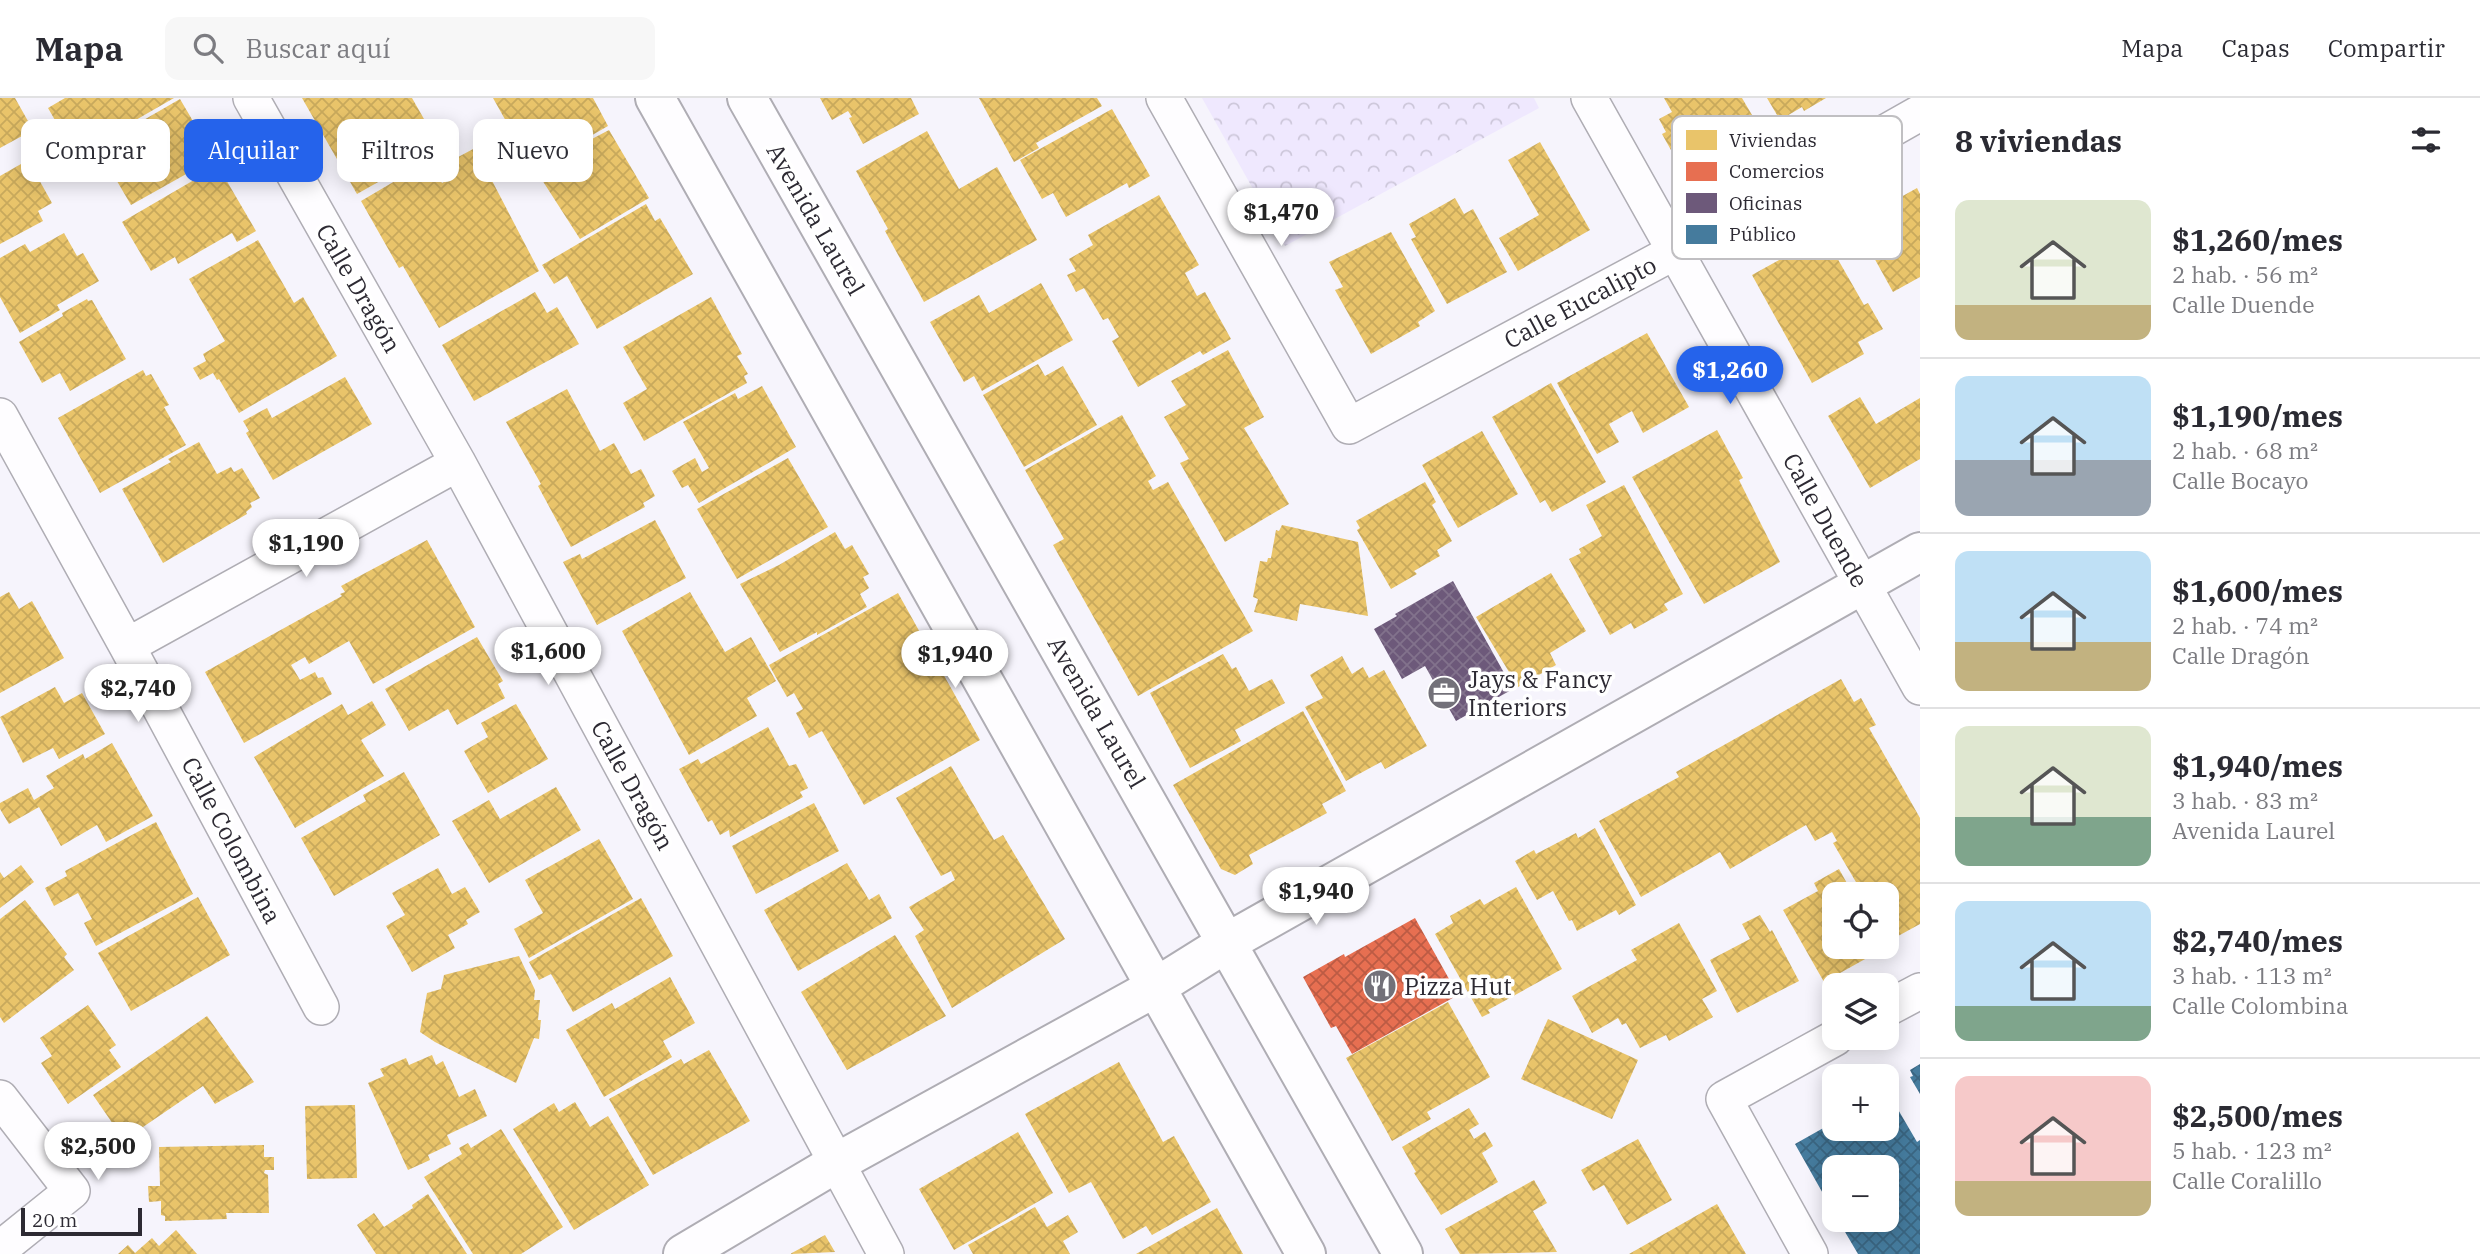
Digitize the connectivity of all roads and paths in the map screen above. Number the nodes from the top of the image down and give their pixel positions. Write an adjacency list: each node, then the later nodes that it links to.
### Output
1 (251, 98): 12 (street, Calle Dragón)
2 (655, 98): 18 (street)
3 (747, 98): 17 (street, Avenida Laurel)
4 (1164, 98): 9 (street, Calle Eucalipto)
5 (1589, 98): 8 (street, Calle Duende)
6 (1920, 113): 7 (street, Calle Eucalipto)
7 (1902, 123)
8 (1672, 244)
9 (1672, 253)
10 (1680, 259): 14 (street, Calle Duende)
11 (0, 416): 15 (street, Calle Colombina)
12 (458, 463): 15 (street); 24 (street, Calle Dragón)
13 (1920, 552): 14 (street)
14 (1862, 584): 16 (street, Calle Duende); 17 (street)
15 (127, 646): 21 (street, Calle Colombina)
16 (1920, 687)
17 (1228, 942): 18 (street); 29 (street, Avenida Laurel)
18 (1156, 987): 24 (street); 28 (street)
19 (1920, 991): 20 (street)
20 (1899, 1002)
21 (321, 1007)
22 (1822, 1045): 30 (street)
23 (0, 1098): 25 (street)
24 (838, 1162): 26 (street); 27 (street, Calle Dragón)
25 (0, 1250)
26 (683, 1254)
27 (886, 1254)
28 (1306, 1254)
29 (1403, 1254)
30 (1810, 1254)

